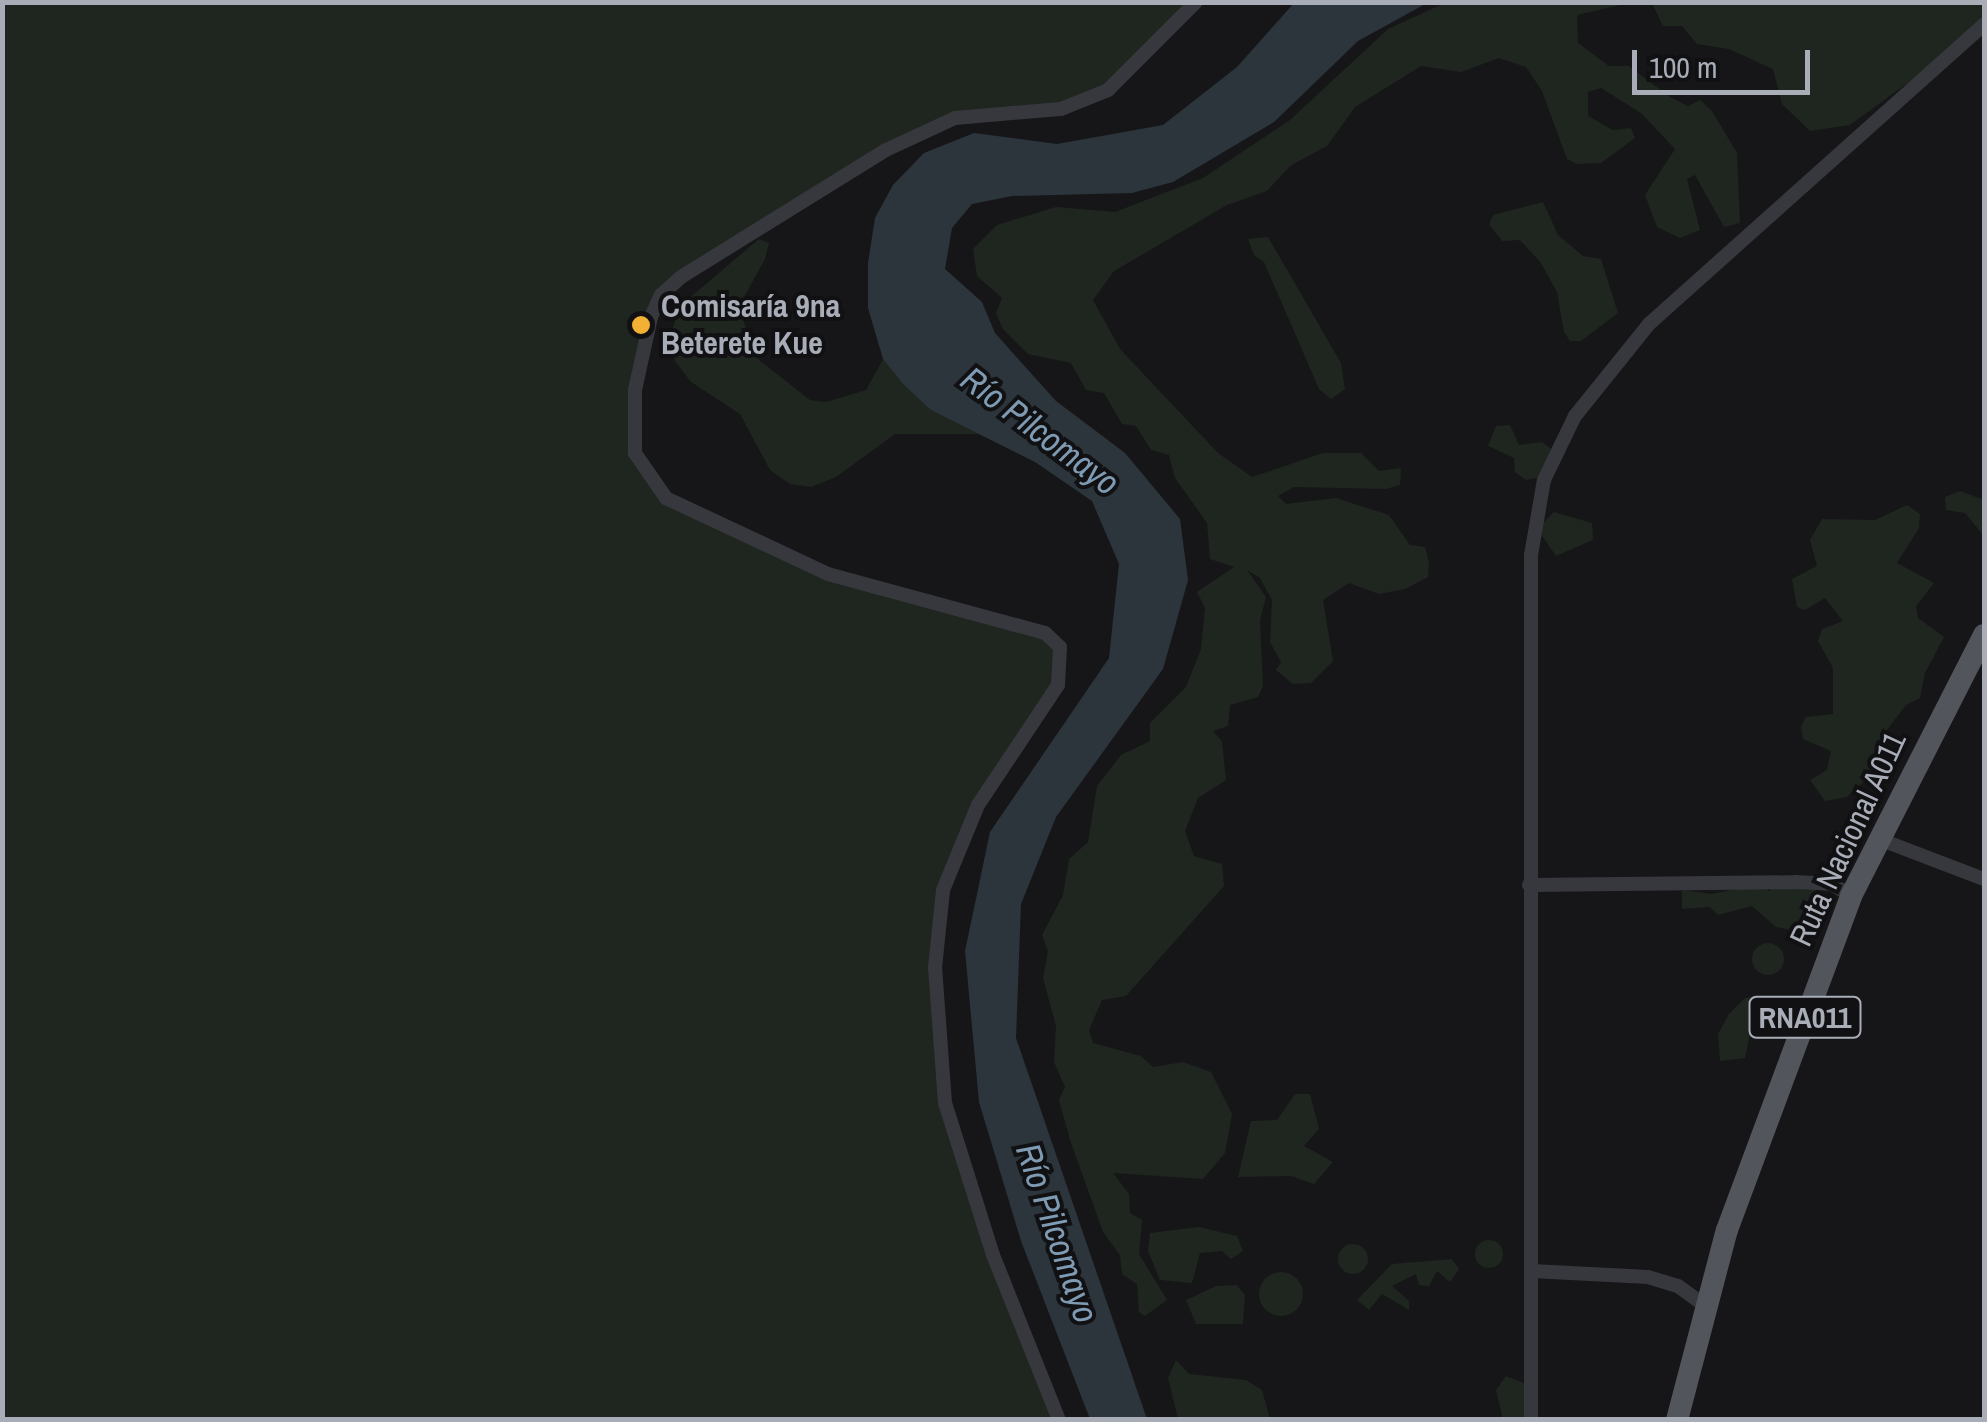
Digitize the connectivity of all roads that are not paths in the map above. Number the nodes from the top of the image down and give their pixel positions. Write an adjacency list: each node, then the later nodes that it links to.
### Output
1 (1196, 2): 10 (street)
2 (1984, 25): 6 (street)
3 (1984, 635): 4 (main road, Ruta Nacional A011 / RNA011)
4 (1879, 839): 5 (street); 7 (main road, Ruta Nacional A011 / RNA011)
5 (1984, 879)
6 (1529, 885): 7 (street); 8 (street)
7 (1851, 896): 9 (main road, Ruta Nacional A011 / RNA011)
8 (1532, 1270): 9 (street); 11 (street)
9 (1706, 1306): 12 (main road, Ruta Nacional A011 / RNA011)
10 (1059, 1420)
11 (1532, 1420)
12 (1677, 1420)

